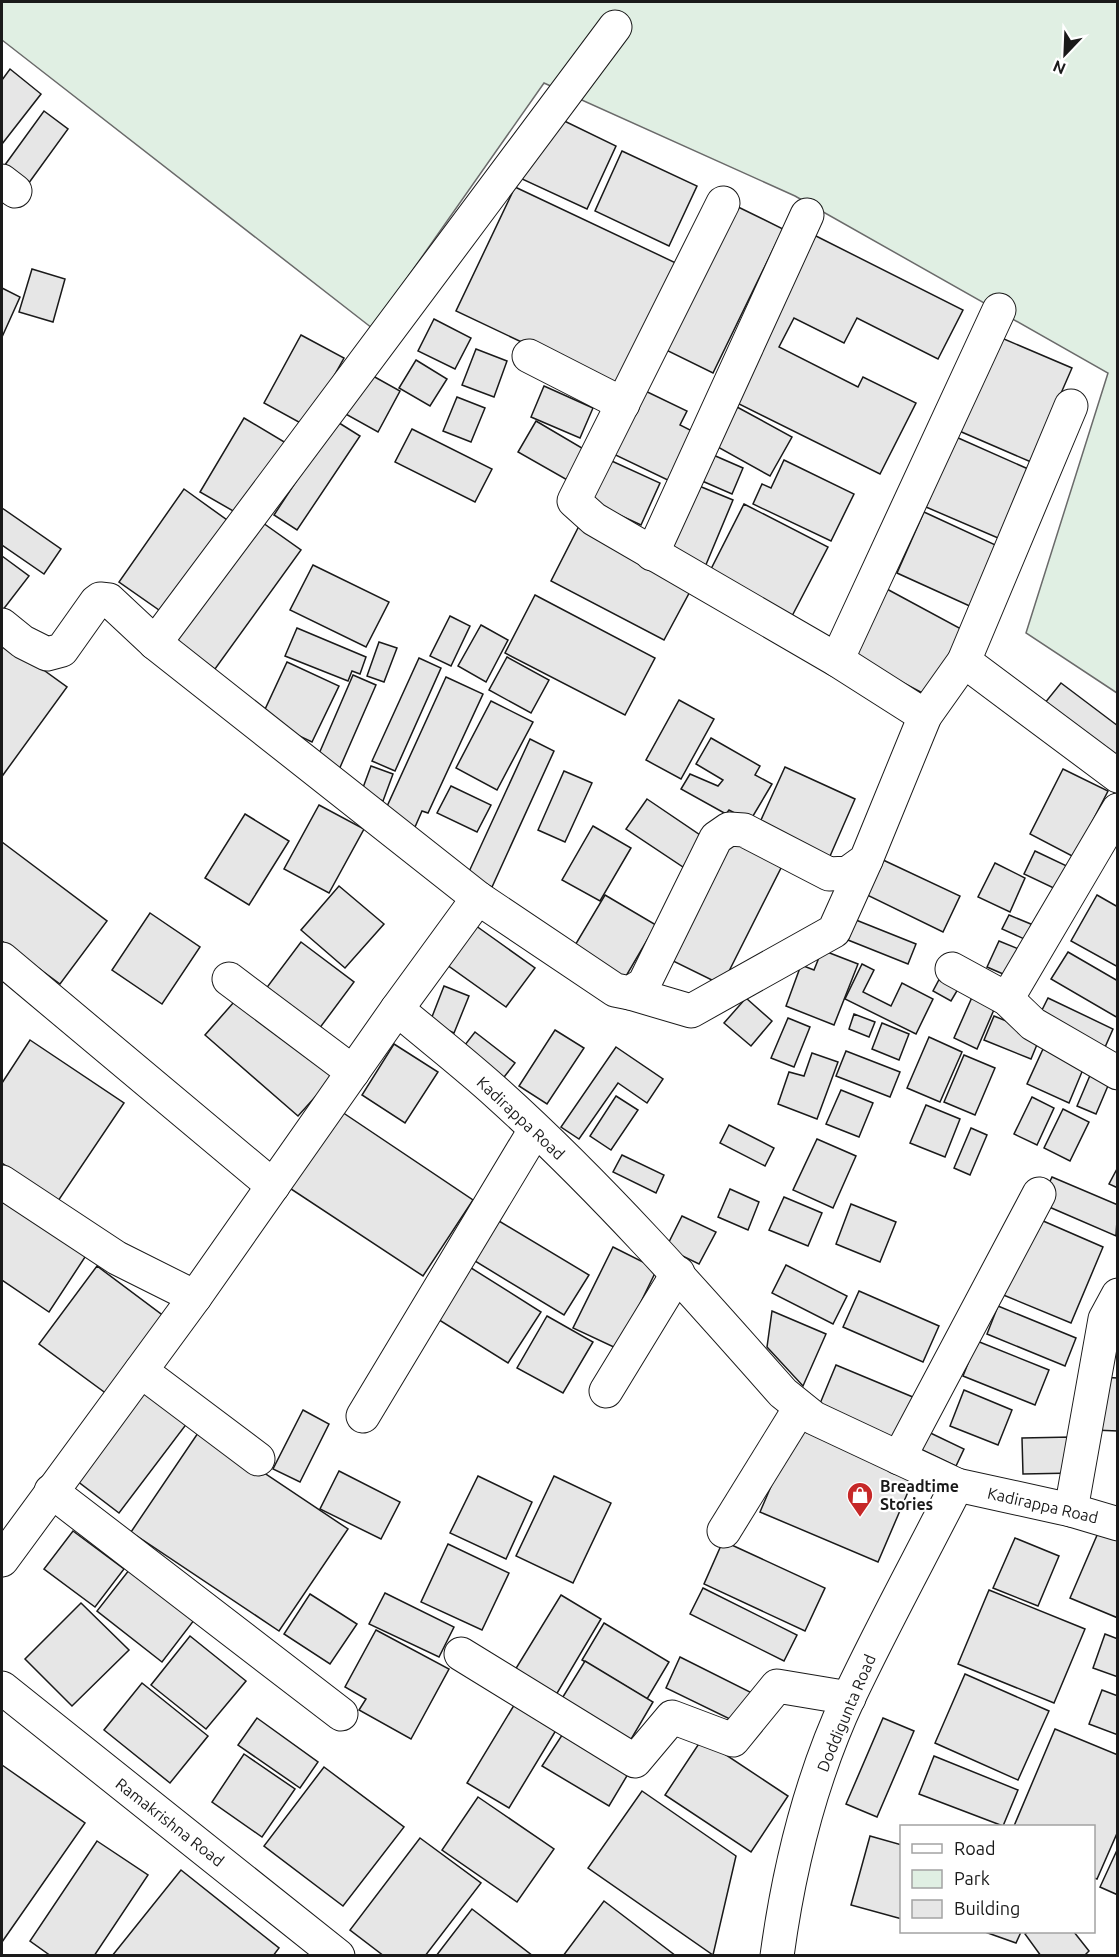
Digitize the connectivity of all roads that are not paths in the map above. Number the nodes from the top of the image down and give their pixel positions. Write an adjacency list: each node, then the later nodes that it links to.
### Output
1 (615, 27): 10 (street)
2 (723, 203): 6 (street)
3 (807, 215): 8 (street)
4 (999, 310): 11 (street)
5 (529, 356): 6 (street)
6 (623, 404): 8 (street)
7 (1071, 406): 12 (street)
8 (652, 554): 11 (street)
9 (2, 625): 10 (street)
10 (155, 643): 17 (street)
11 (837, 660): 13 (street)
12 (964, 661): 13 (street); 14 (street)
13 (925, 716): 16 (street)
14 (1118, 776)
15 (1118, 810): 22 (street)
16 (866, 860): 21 (street); 21 (street)
17 (478, 898): 21 (street); 23 (street)
18 (2, 959): 28 (street)
19 (952, 969): 22 (street)
20 (229, 979): 24 (street)
21 (630, 993)
22 (1007, 999): 25 (street)
23 (397, 1009): 24 (street); 26 (street, Kadirappa Road)
24 (353, 1072): 28 (street)
25 (1118, 1073)
26 (535, 1130): 30 (street, Kadirappa Road); 36 (street)
27 (2, 1182): 32 (street)
28 (273, 1186): 32 (street)
29 (1039, 1194): 37 (street)
30 (678, 1273): 34 (street); 35 (street, Kadirappa Road)
31 (1118, 1295): 41 (street)
32 (195, 1297): 33 (street)
33 (141, 1371): 38 (street); 40 (street)
34 (606, 1391)
35 (800, 1408): 37 (street, Kadirappa Road); 43 (street)
36 (363, 1416)
37 (899, 1458): 39 (street, Kadirappa Road)
38 (258, 1459)
39 (957, 1485): 41 (street, Kadirappa Road); 47 (street, Doddigunta Road)
40 (51, 1491): 44 (street); 48 (street)
41 (1071, 1510): 42 (street, Kadirappa Road)
42 (1118, 1524)
43 (724, 1531)
44 (2, 1560)
45 (461, 1654): 47 (street)
46 (2, 1688): 49 (street, Ramakrishna Road)
47 (849, 1698): 50 (street, Doddigunta Road)
48 (341, 1714)
49 (338, 1956)
50 (777, 1956)

